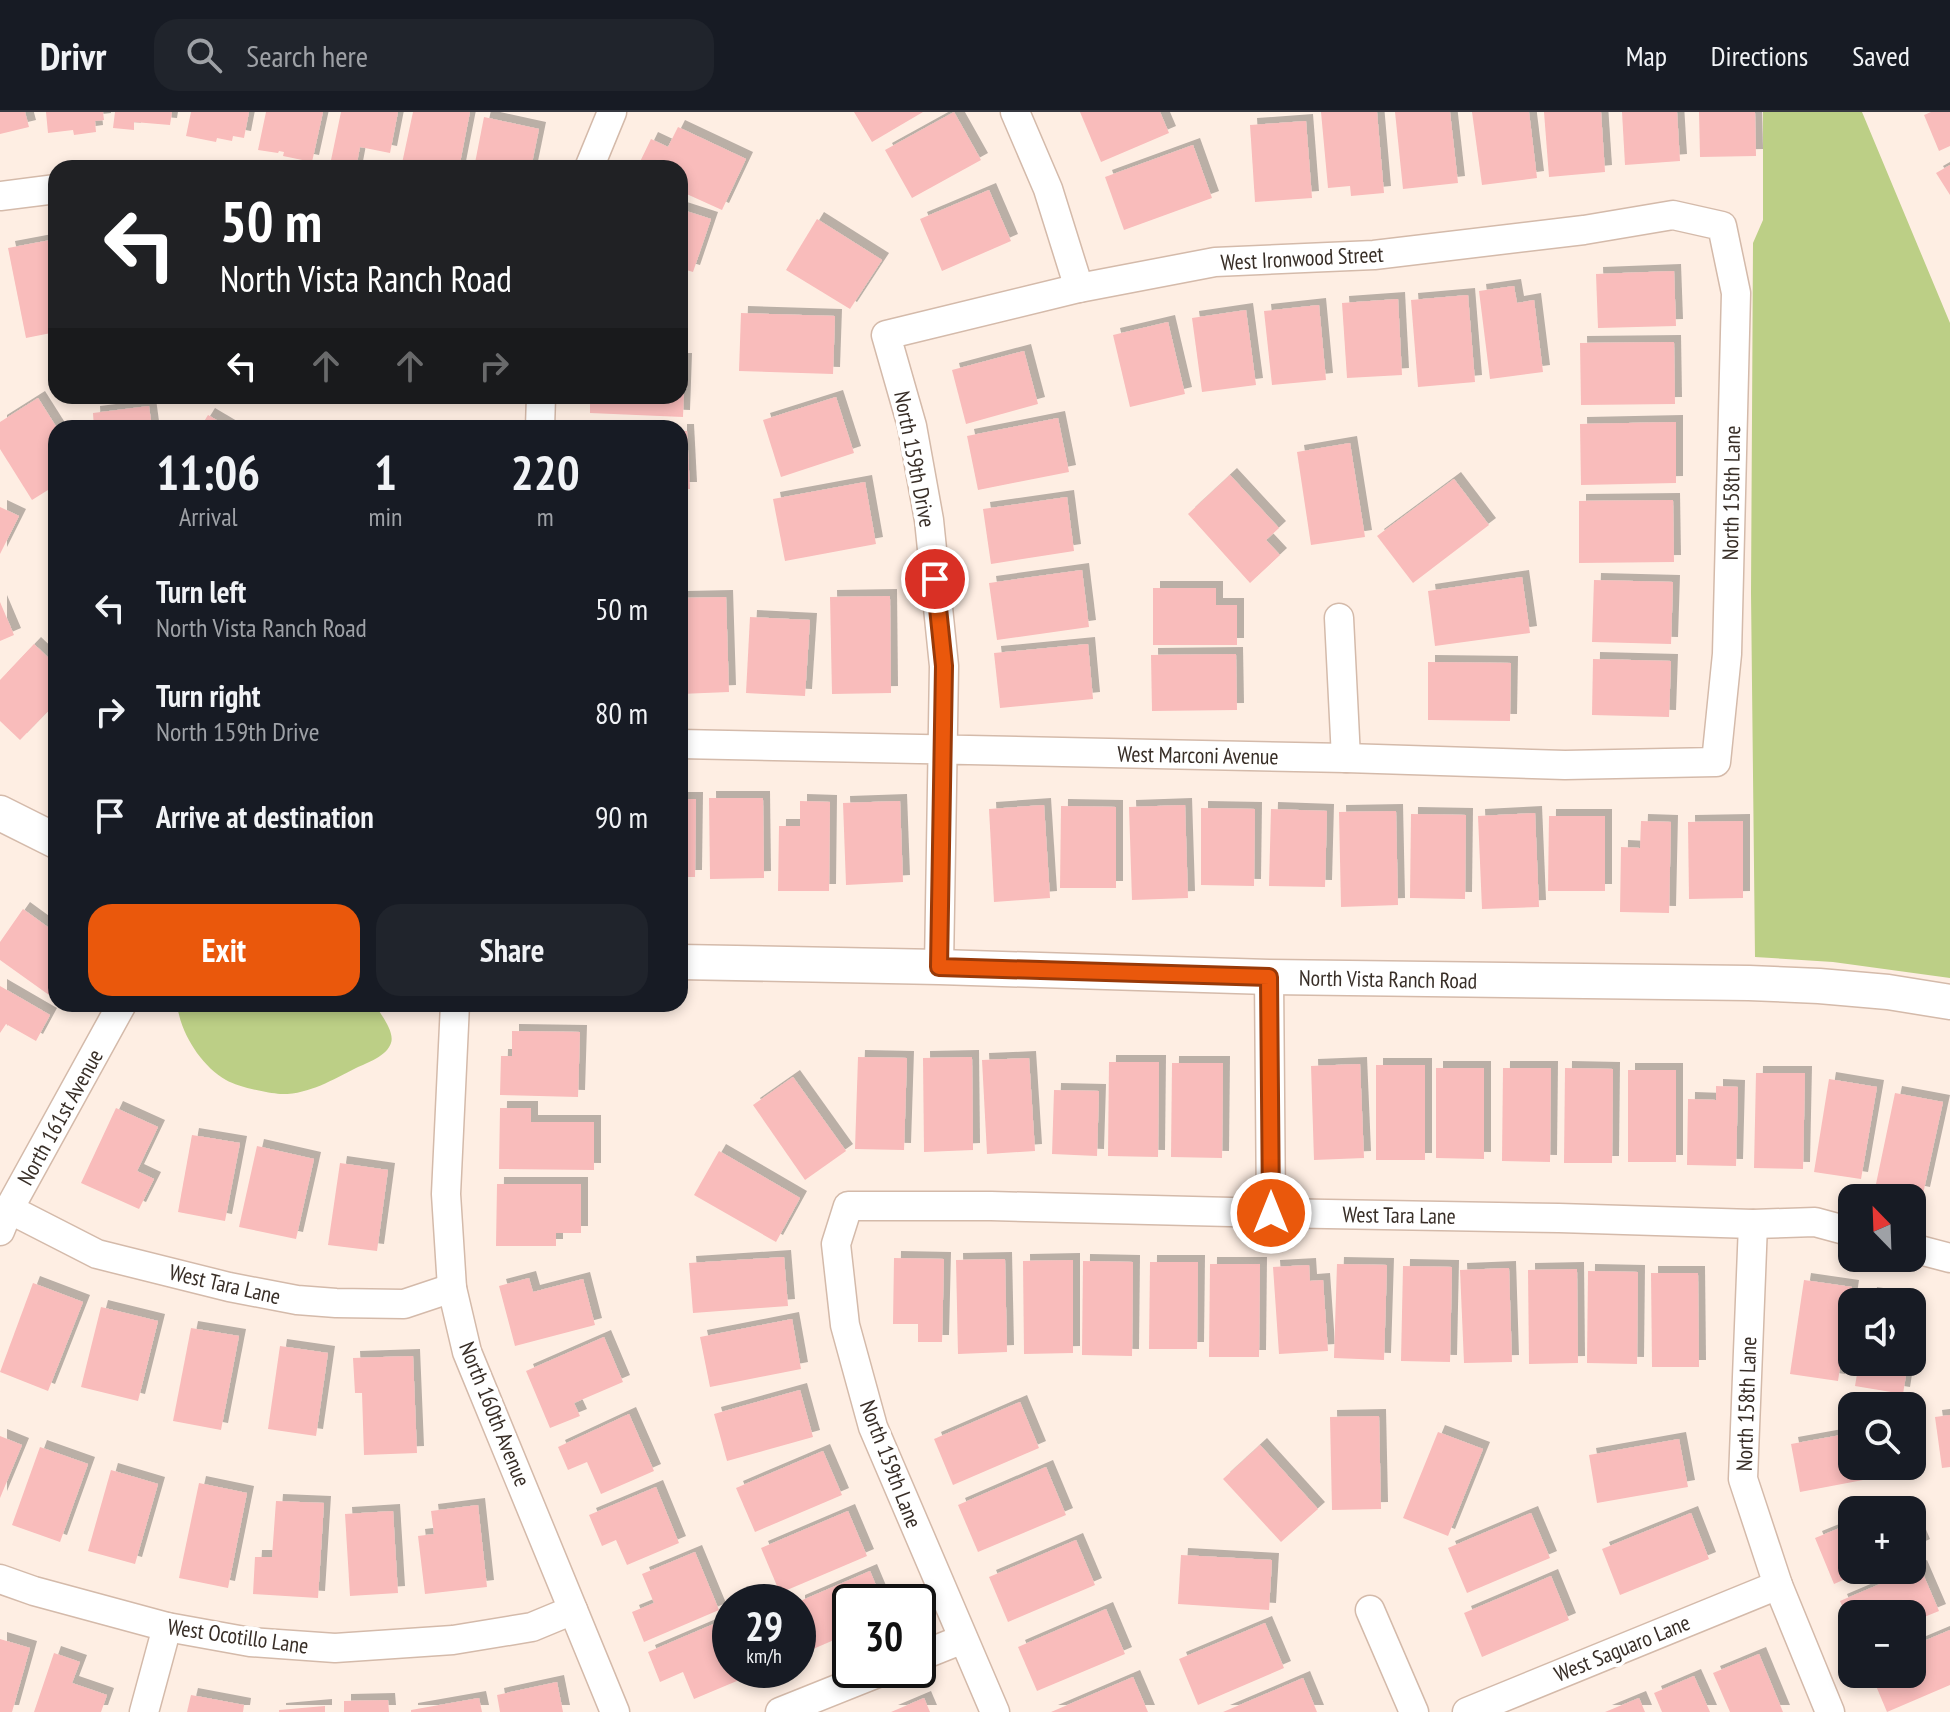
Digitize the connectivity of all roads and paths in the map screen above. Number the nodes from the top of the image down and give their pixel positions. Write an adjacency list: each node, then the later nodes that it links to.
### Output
1 (612, 112): 3 (street)
2 (1015, 112): 7 (street)
3 (592, 160)
4 (48, 190): 5 (street)
5 (0, 196)
6 (1722, 226): 7 (street, West Ironwood Street); 13 (street, North 158th Lane)
7 (1079, 288): 8 (street, West Ironwood Street)
8 (886, 335): 11 (street, North 159th Drive)
9 (1339, 618): 12 (street)
10 (688, 744): 11 (street, West Marconi Avenue)
11 (943, 749): 12 (street, West Marconi Avenue); 17 (street, North 159th Drive)
12 (1346, 758): 13 (street, West Marconi Avenue)
13 (1716, 762)
14 (0, 813): 15 (street)
15 (48, 837)
16 (688, 962): 17 (street, North Vista Ranch Road)
17 (939, 967): 18 (street, North Vista Ranch Road)
18 (1269, 977): 19 (street, North Vista Ranch Road); 23 (street)
19 (1950, 1002)
20 (118, 1012): 24 (street, North 161st Avenue)
21 (455, 1012): 29 (street, North 160th Avenue)
22 (848, 1206): 23 (street, West Tara Lane); 35 (street, North 159th Lane)
23 (1271, 1213): 25 (street, West Tara Lane)
24 (5, 1220): 29 (street, West Tara Lane)
25 (1753, 1224): 26 (street, West Tara Lane); 31 (street, North 158th Lane)
26 (1838, 1228)
27 (1926, 1252): 28 (street)
28 (1950, 1258)
29 (452, 1288): 32 (street, North 160th Avenue)
30 (0, 1579): 34 (street, West Ocotillo Lane)
31 (1778, 1585): 43 (street, West Saguaro Lane); 44 (street, North 158th Lane)
32 (573, 1610): 34 (street, West Ocotillo Lane); 39 (street, North 160th Avenue)
33 (1370, 1610): 42 (street)
34 (167, 1627): 38 (street)
35 (963, 1639): 36 (street); 41 (street, North 159th Lane)
36 (936, 1650)
37 (840, 1688): 40 (street)
38 (144, 1712)
39 (615, 1712)
40 (780, 1712)
41 (995, 1712)
42 (1414, 1712)
43 (1467, 1712)
44 (1830, 1712)

